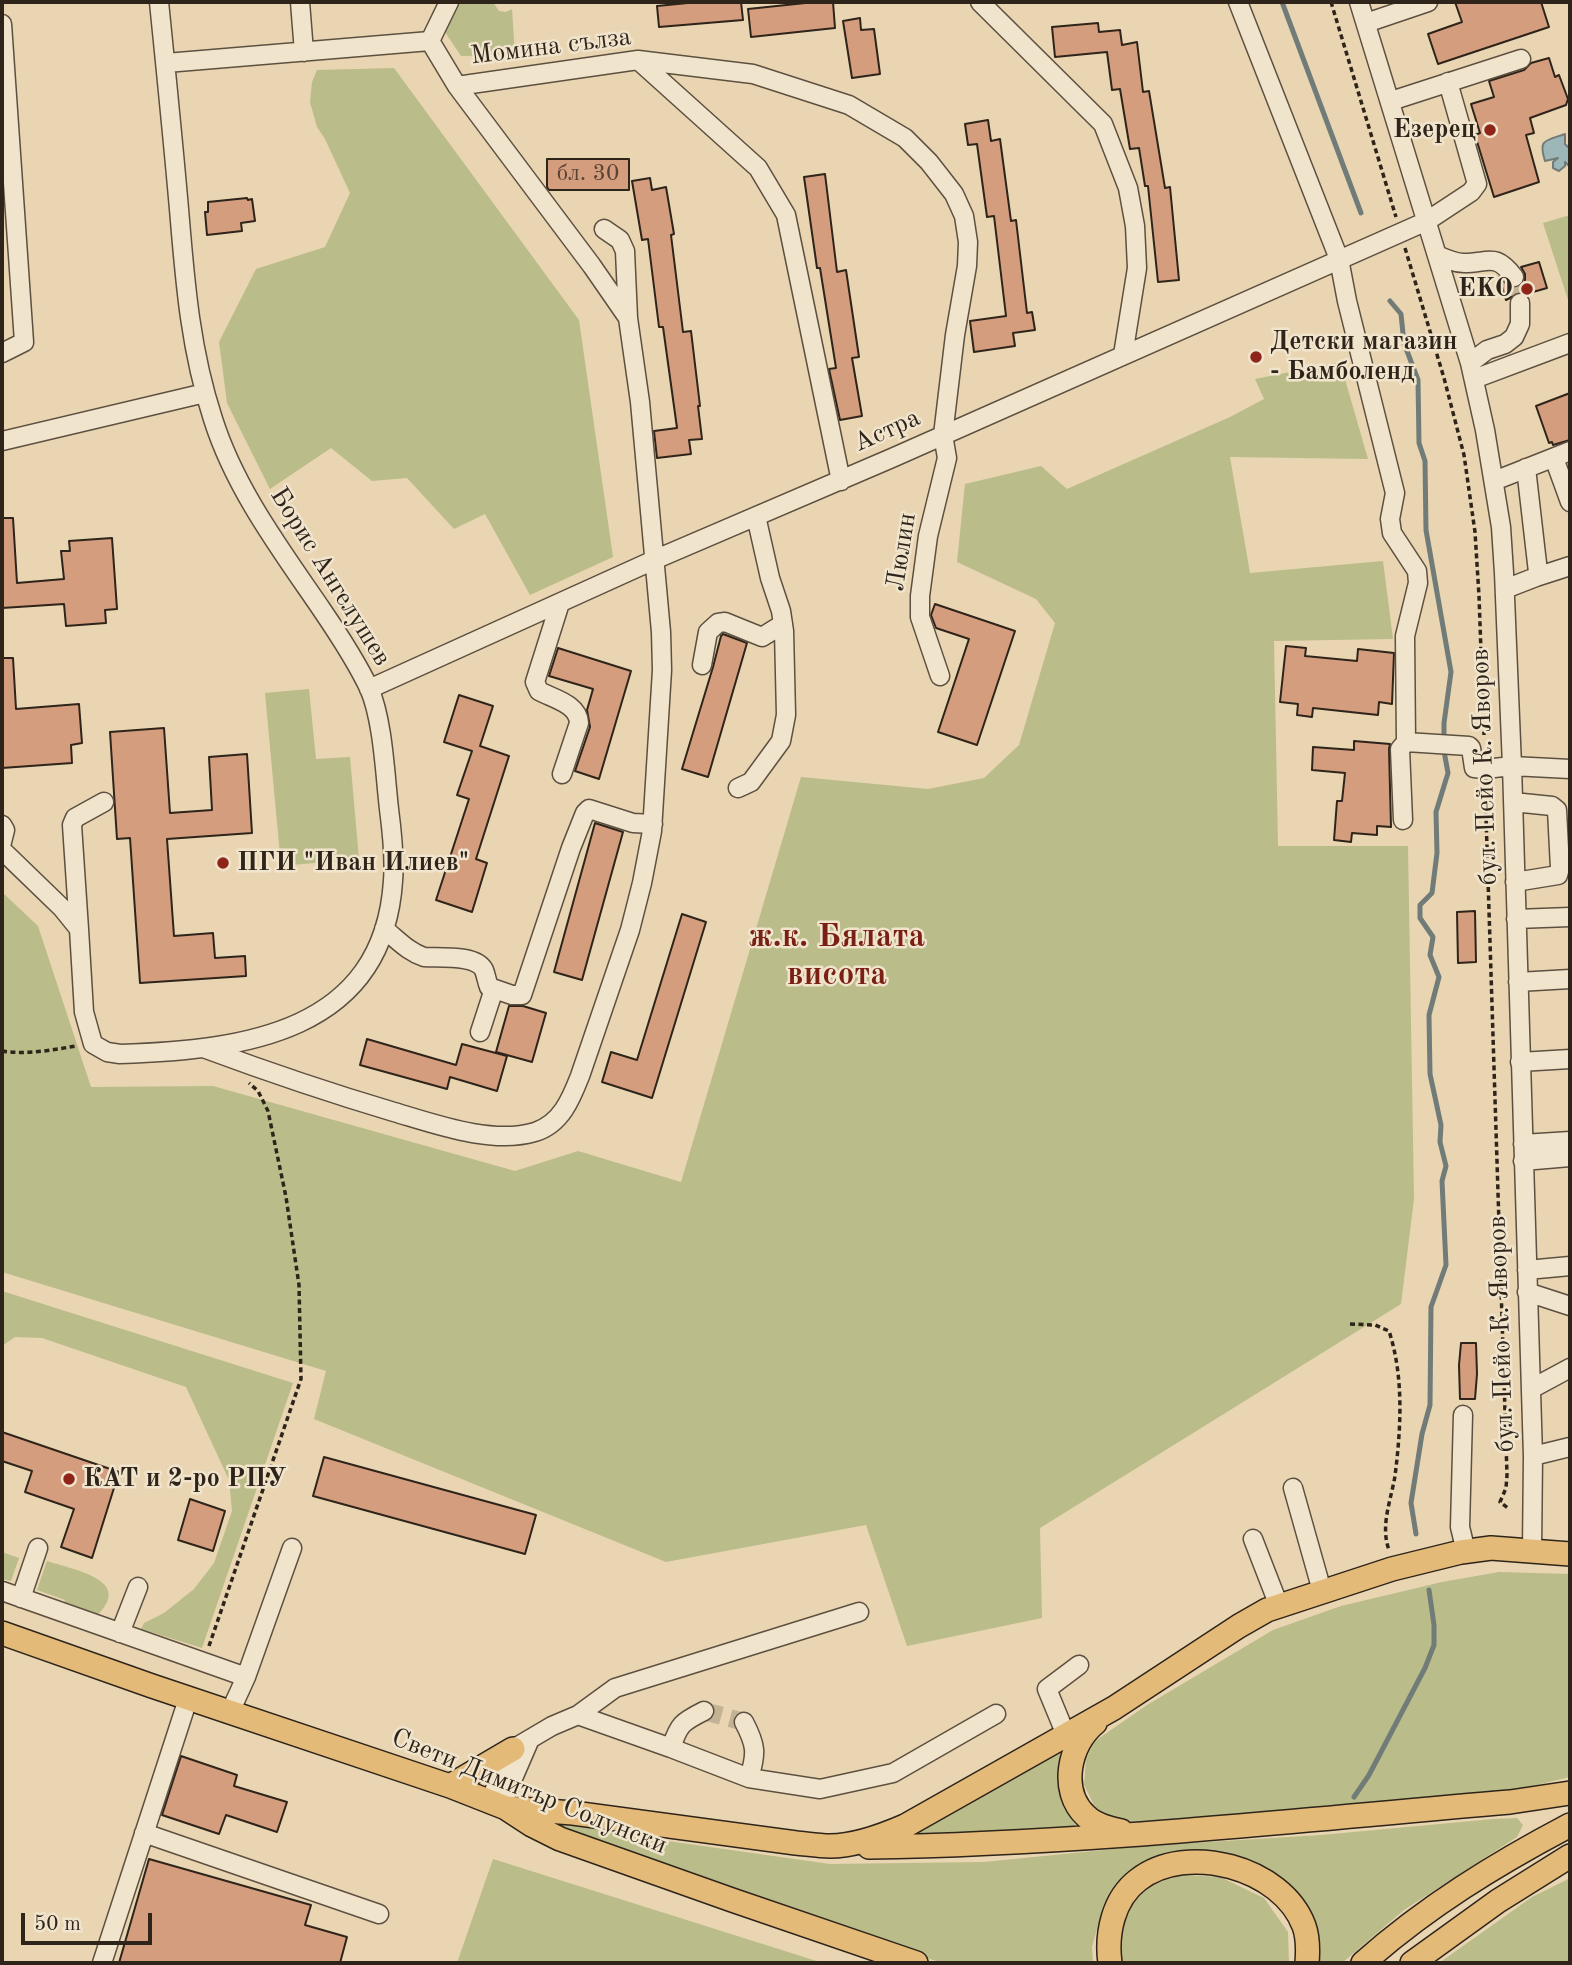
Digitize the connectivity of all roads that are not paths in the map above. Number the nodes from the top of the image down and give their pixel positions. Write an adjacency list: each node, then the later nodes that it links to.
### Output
1 (159, 2): 14 (street, Борис Ангелушев)
2 (300, 2): 11 (street)
3 (449, 2): 10 (street)
4 (980, 2): 27 (street)
5 (1238, 2): 21 (street)
6 (1359, 2): 9 (street, бул. Пейо К. Яворов)
7 (1427, 2): 9 (street)
8 (2, 23): 26 (street)
9 (1366, 23): 17 (street, бул. Пейо К. Яворов)
10 (430, 41): 11 (street); 16 (street)
11 (304, 52): 14 (street)
12 (1521, 58): 15 (street)
13 (638, 60): 16 (street, Момина сълза); 30 (street, Момина сълза); 34 (street)
14 (166, 63): 29 (street, Борис Ангелушев)
15 (1448, 82): 17 (street); 18 (street, Астра)
16 (457, 86): 24 (street)
17 (1391, 101): 18 (street, бул. Пейо К. Яворов)
18 (1427, 221): 20 (street, бул. Пейо К. Яворов); 21 (street, Астра)
19 (604, 229): 24 (street)
20 (1437, 256): 22 (street); 28 (street, бул. Пейо К. Яворов)
21 (1339, 259): 27 (street, Астра); 47 (street)
22 (1514, 277)
23 (1520, 303): 28 (street)
24 (628, 318): 38 (street)
25 (1570, 343): 28 (street)
26 (2, 354)
27 (1123, 355): 30 (street, Астра)
28 (1472, 371): 35 (street, бул. Пейо К. Яворов)
29 (205, 393): 31 (street); 46 (street, Борис Ангелушев)
30 (943, 435): 34 (street, Астра); 45 (street, Люлин)
31 (2, 441)
32 (1562, 454): 33 (street); 36 (street)
33 (1526, 468): 35 (street); 40 (street)
34 (841, 481): 37 (street, Астра)
35 (1494, 481): 41 (street, бул. Пейо К. Яворов)
36 (1570, 502)
37 (756, 516): 38 (street, Астра); 43 (street)
38 (654, 560): 42 (street, Астра); 55 (street)
39 (1570, 566): 40 (street)
40 (1536, 577): 41 (street)
41 (1505, 589): 48 (street, бул. Пейо К. Яворов)
42 (560, 603): 46 (street, Астра); 50 (street)
43 (783, 624): 44 (street); 51 (street)
44 (702, 664)
45 (940, 676)
46 (369, 689): 63 (street, Борис Ангелушев)
47 (1414, 742): 48 (street); 54 (street)
48 (1512, 766): 49 (street); 53 (street, бул. Пейо К. Яворов)
49 (1570, 769)
50 (562, 774)
51 (738, 788)
52 (104, 802): 62 (street)
53 (1513, 802): 59 (street, бул. Пейо К. Яворов); 59 (street)
54 (1403, 820)
55 (653, 824): 66 (street); 68 (street)
56 (2, 825): 57 (street)
57 (2, 842)
58 (2, 850): 62 (street)
59 (1515, 882): 61 (street, бул. Пейо К. Яворов)
60 (1570, 917): 61 (street)
61 (1516, 919): 65 (street, бул. Пейо К. Яворов)
62 (79, 929): 68 (street, Борис Ангелушев)
63 (384, 929): 66 (street); 68 (street, Борис Ангелушев)
64 (1570, 979): 65 (street)
65 (1518, 982): 70 (street, бул. Пейо К. Яворов)
66 (494, 989): 67 (street)
67 (480, 1032)
68 (206, 1049)
69 (1570, 1059): 70 (street)
70 (1520, 1062): 72 (street, бул. Пейо К. Яворов)
71 (1570, 1141): 72 (street)
72 (1523, 1153): 73 (street); 75 (street, бул. Пейо К. Яворов)
73 (1570, 1157)
74 (1570, 1266): 75 (street)
75 (1527, 1270): 76 (street, бул. Пейо К. Яворов)
76 (1527, 1292): 77 (street); 79 (street, бул. Пейо К. Яворов)
77 (1570, 1306)
78 (1570, 1368): 79 (street)
79 (1531, 1389): 82 (street, бул. Пейо К. Яворов)
80 (1463, 1415): 88 (street)
81 (1570, 1447): 82 (street)
82 (1533, 1456): 87 (street, бул. Пейо К. Яворов)
83 (1293, 1488): 92 (street)
84 (1253, 1539): 94 (street)
85 (38, 1548): 93 (street)
86 (292, 1548): 99 (street)
87 (1531, 1550): 88 (main road); 89 (main road)
88 (1466, 1552): 92 (main road)
89 (1570, 1554)
90 (138, 1587): 97 (street)
91 (2, 1591): 93 (street)
92 (1322, 1591): 94 (main road)
93 (20, 1598): 97 (street)
94 (1279, 1606): 101 (main road)
95 (859, 1612): 104 (street)
96 (2, 1633): 100 (main road, Свети Димитър Солунски)
97 (120, 1633): 99 (street)
98 (1079, 1665): 107 (street)
99 (246, 1677): 103 (street)
100 (188, 1699): 103 (main road, Свети Димитър Солунски); 115 (street)
101 (1114, 1708): 107 (main road); 116 (main road)
102 (704, 1711): 109 (street)
103 (230, 1712): 111 (main road, Свети Димитър Солунски)
104 (578, 1714): 108 (street); 109 (street)
105 (996, 1714): 110 (street)
106 (744, 1722): 110 (street)
107 (1066, 1735): 117 (main road)
108 (522, 1744): 111 (main road); 113 (street)
109 (671, 1748): 110 (street)
110 (749, 1778)
111 (450, 1786): 113 (main road, Свети Димитър Солунски)
112 (1570, 1793): 116 (main road)
113 (499, 1805): 117 (main road); 121 (main road, Свети Димитър Солунски)
114 (1570, 1825): 124 (main road)
115 (144, 1833): 119 (street); 120 (street)
116 (1130, 1834): 117 (main road)
117 (832, 1846)
118 (1570, 1856): 125 (main road)
119 (379, 1914)
120 (102, 1963)
121 (916, 1963)
122 (1110, 1963): 123 (main road)
123 (1307, 1963)
124 (1363, 1963)
125 (1412, 1963)

